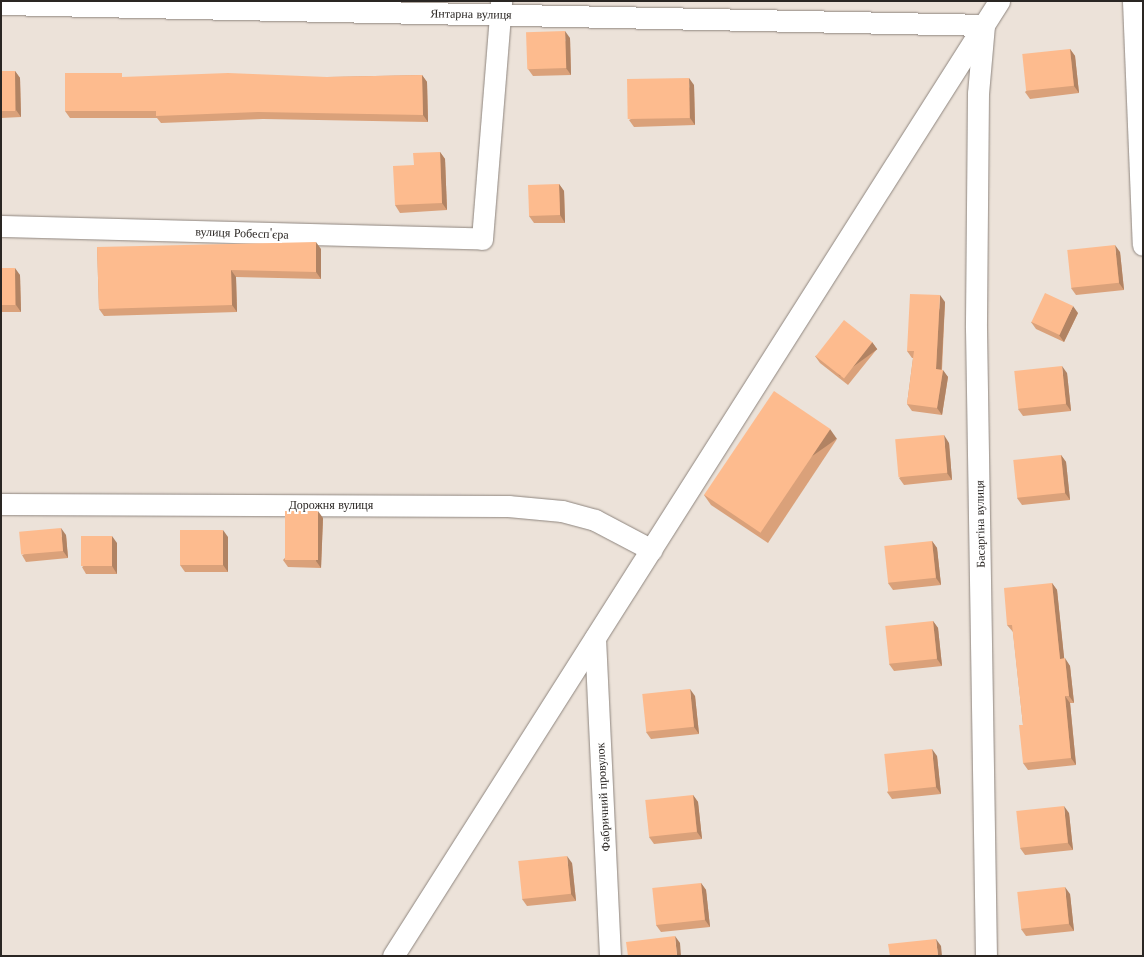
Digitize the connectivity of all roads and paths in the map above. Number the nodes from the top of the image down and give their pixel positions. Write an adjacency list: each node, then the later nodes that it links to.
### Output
1 (999, 1): 5 (street)
2 (1133, 1): 7 (street)
3 (1, 4): 4 (street, Янтарна вулиця)
4 (501, 8): 5 (street, Янтарна вулиця); 6 (street, вулиця Робесп'єра)
5 (984, 25): 9 (street); 13 (street, Басаргіна вулиця)
6 (1, 226)
7 (1143, 245)
8 (1, 504): 9 (street, Дорожня вулиця)
9 (652, 550): 10 (street)
10 (595, 638): 11 (street); 12 (street, Фабричний провулок)
11 (393, 956)
12 (610, 956)
13 (986, 956)

